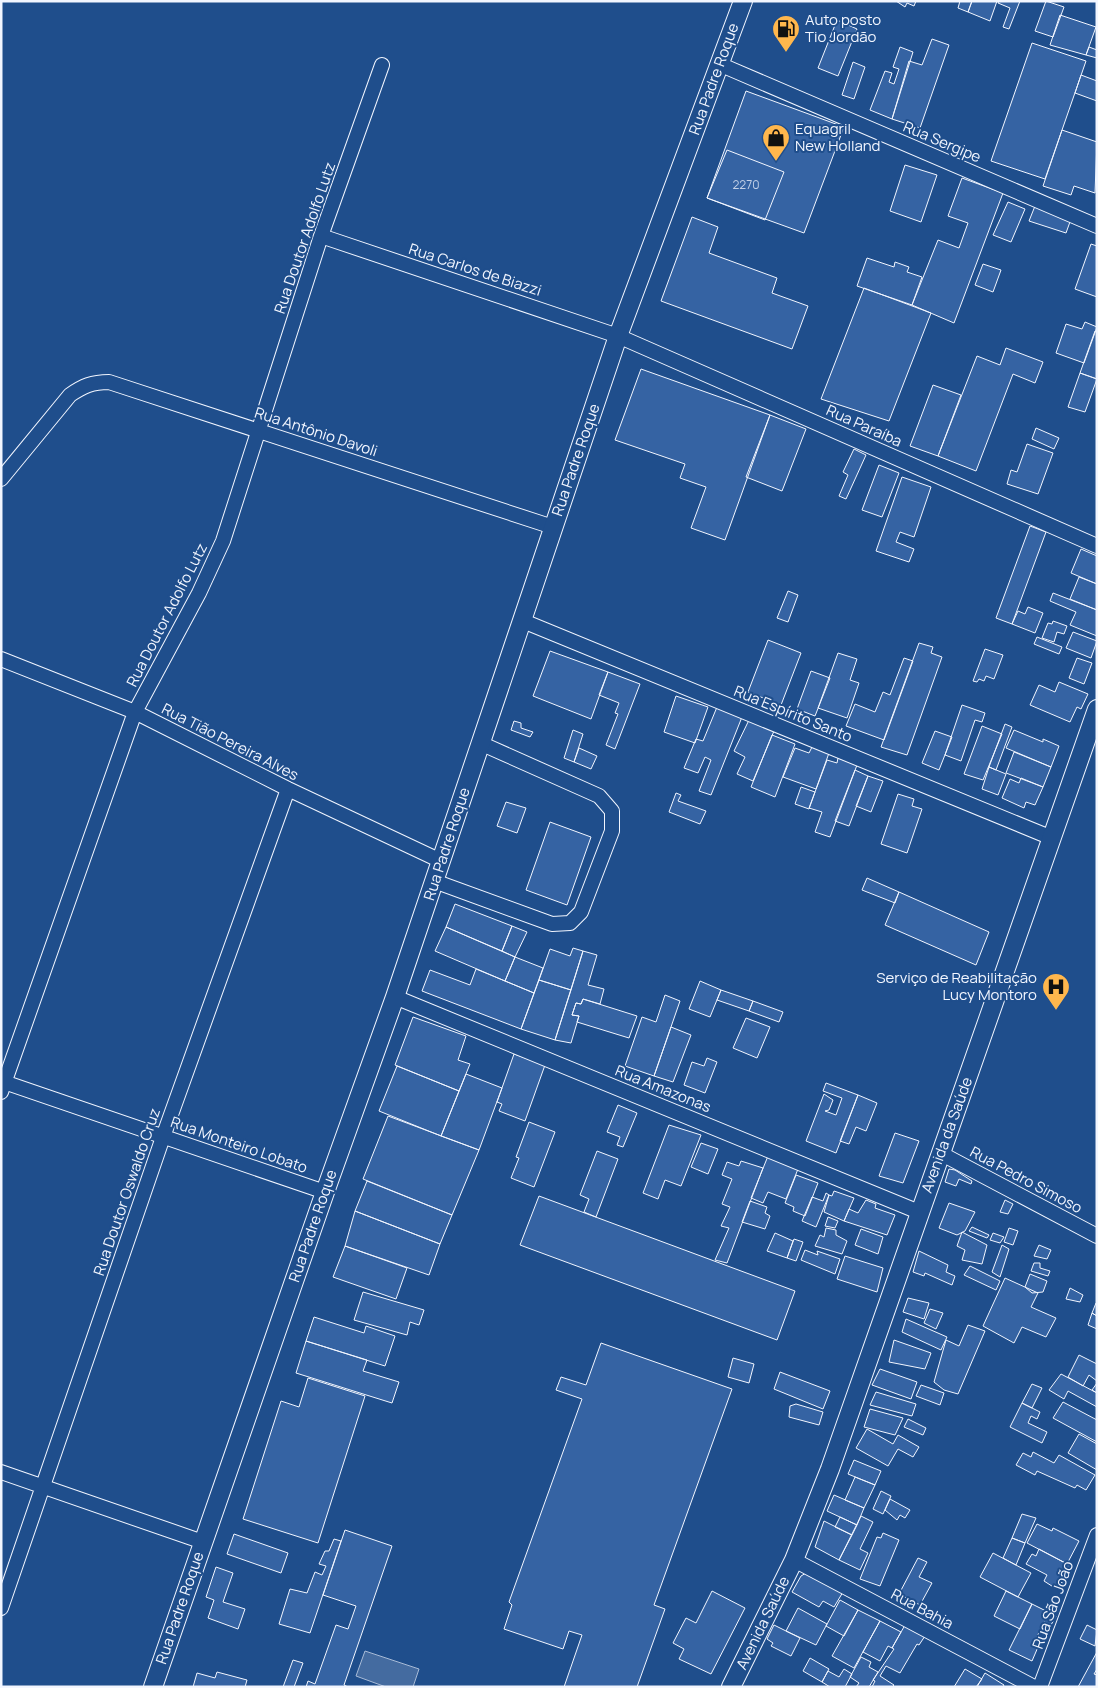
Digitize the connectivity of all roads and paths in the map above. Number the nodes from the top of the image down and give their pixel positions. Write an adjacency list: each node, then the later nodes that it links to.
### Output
1 (742, 1): 2 (street, Rua Padre Roque)
2 (719, 64): 4 (street, Rua Sergipe); 6 (street, Rua Padre Roque)
3 (382, 65): 5 (street, Rua Doutor Adolfo Lutz)
4 (1097, 226)
5 (321, 236): 6 (street, Rua Carlos de Biazzi); 7 (street, Rua Doutor Adolfo Lutz)
6 (618, 336): 9 (street, Rua Padre Roque); 10 (street, Rua Paraíba)
7 (259, 430): 8 (street, Rua Antônio Davoli); 9 (street, Rua Antônio Davoli); 14 (street, Rua Doutor Adolfo Lutz)
8 (1, 479)
9 (553, 527): 11 (street, Rua Padre Roque)
10 (1097, 546)
11 (523, 621): 15 (street, Rua Padre Roque); 17 (street, Rua Espírito Santo)
12 (1, 659): 14 (street, Rua Tião Pereira Alves)
13 (1097, 709): 17 (street, Avenida da Saúde)
14 (135, 712): 16 (street, Rua Tião Pereira Alves); 21 (street, Rua Doutor Adolfo Lutz)
15 (480, 743): 18 (street, Rua Padre Roque); 19 (street)
16 (288, 789): 18 (street, Rua Tião Pereira Alves); 22 (street, Rua Doutor Oswaldo Cruz)
17 (1052, 838): 23 (street, Avenida da Saúde)
18 (441, 861): 19 (street, Rua Padre Roque)
19 (434, 880): 20 (street, Rua Padre Roque)
20 (395, 997): 24 (street, Rua Padre Roque); 25 (street, Rua Amazonas)
21 (2, 1085): 22 (street, Rua Monteiro Lobato)
22 (163, 1136): 24 (street, Rua Monteiro Lobato); 28 (street, Rua Doutor Oswaldo Cruz)
23 (940, 1153): 25 (street, Avenida da Saúde); 26 (street, Rua Pedro Simoso)
24 (325, 1192): 30 (street, Rua Padre Roque)
25 (919, 1212): 31 (street, Avenida da Saúde)
26 (1097, 1236)
27 (1, 1472): 28 (street)
28 (44, 1487): 30 (street); 32 (street, Rua Doutor Oswaldo Cruz)
29 (1097, 1535): 36 (street, Rua São João)
30 (203, 1542): 33 (street, Rua Padre Roque)
31 (794, 1560): 34 (street, Avenida Saúde); 35 (street, Rua Bahia)
32 (1, 1608)
33 (153, 1687)
34 (731, 1687)
35 (1034, 1687)
36 (1040, 1687)

